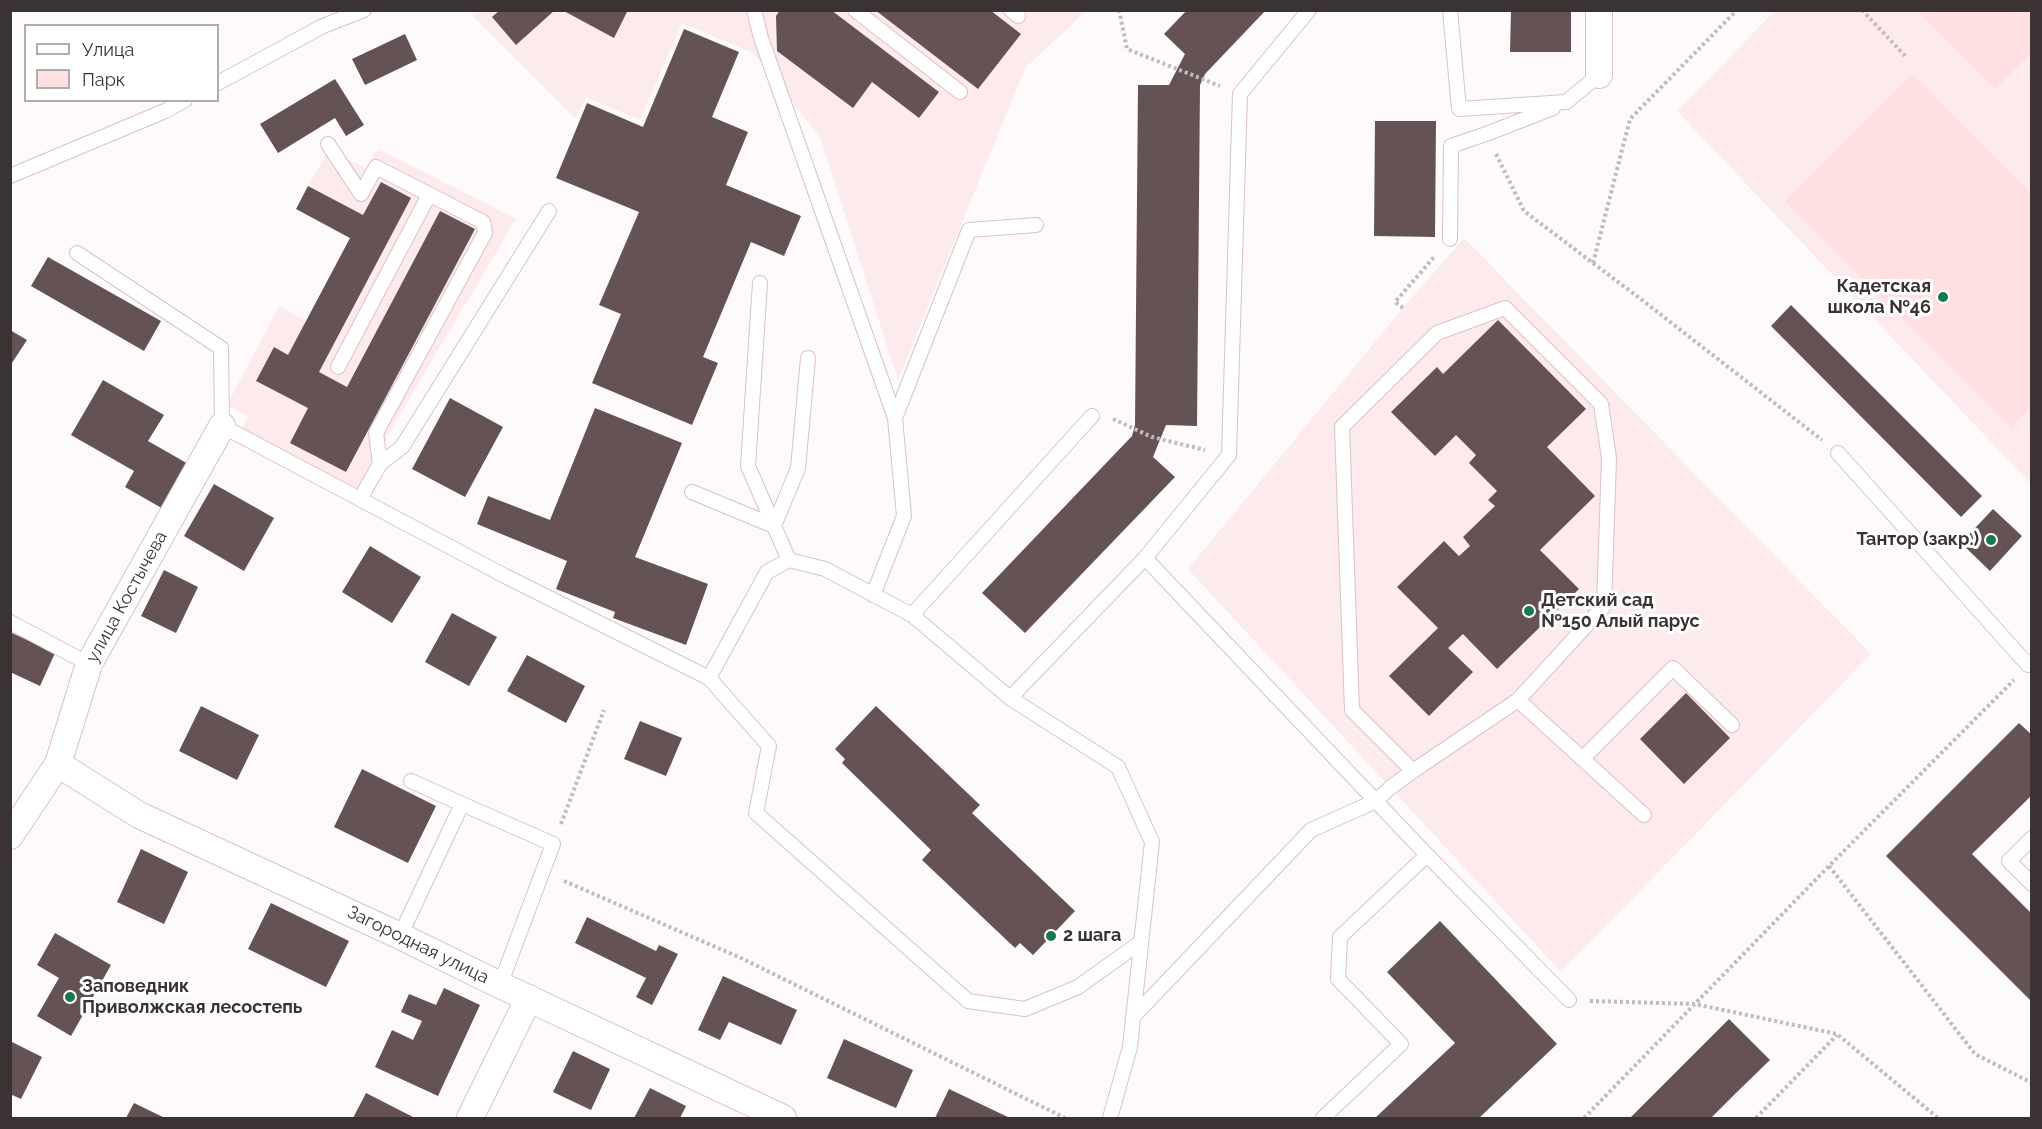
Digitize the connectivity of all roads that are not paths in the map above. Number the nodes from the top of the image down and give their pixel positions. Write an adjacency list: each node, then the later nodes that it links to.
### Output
1 (364, 10): 8 (lane)
2 (754, 10): 23 (lane)
3 (855, 10): 9 (lane)
4 (1309, 10): 30 (lane)
5 (1450, 10): 11 (lane)
6 (1599, 10): 7 (street)
7 (1599, 75): 11 (lane)
8 (219, 82)
9 (960, 92)
10 (181, 102): 13 (lane)
11 (1566, 102): 17 (lane)
12 (328, 144): 14 (lane)
13 (10, 176)
14 (429, 195): 21 (lane); 26 (lane)
15 (549, 211): 26 (lane)
16 (1036, 225): 23 (lane)
17 (1450, 239)
18 (77, 253): 24 (lane)
19 (760, 283): 29 (lane)
20 (808, 358): 29 (lane)
21 (338, 367)
22 (1092, 416): 33 (lane)
23 (895, 418): 32 (lane)
24 (222, 426): 28 (lane); 36 (street, улица Костычева)
25 (1838, 453): 35 (lane)
26 (380, 464): 28 (lane)
27 (692, 492): 29 (lane)
28 (360, 499): 37 (lane)
29 (774, 526): 31 (lane)
30 (1145, 558): 38 (lane); 45 (lane)
31 (789, 560): 32 (lane); 37 (lane)
32 (873, 594): 33 (lane)
33 (912, 615): 38 (lane)
34 (10, 622): 36 (lane)
35 (2030, 663)
36 (89, 664): 42 (street, улица Костычева)
37 (709, 678): 53 (lane)
38 (1010, 698): 53 (lane)
39 (1518, 700): 41 (lane); 43 (lane); 43 (lane)
40 (1732, 725): 41 (lane)
41 (1582, 759): 47 (lane)
42 (58, 764): 48 (street, улица Костычева); 52 (street, Загородная улица)
43 (1413, 771): 45 (lane)
44 (411, 781): 46 (lane)
45 (1376, 801): 50 (lane); 57 (lane)
46 (462, 804): 52 (lane); 54 (lane)
47 (1644, 815)
48 (10, 836)
49 (2031, 838): 51 (lane)
50 (1427, 855): 56 (lane); 61 (lane)
51 (2031, 884)
52 (400, 936): 54 (street, Загородная улица)
53 (1141, 942): 57 (lane)
54 (500, 985): 55 (street, Загородная улица)
55 (529, 999): 58 (street); 59 (street, Загородная улица)
56 (1569, 1000)
57 (1133, 1017): 60 (lane)
58 (470, 1119)
59 (783, 1119)
60 (1110, 1119)
61 (1323, 1119)

